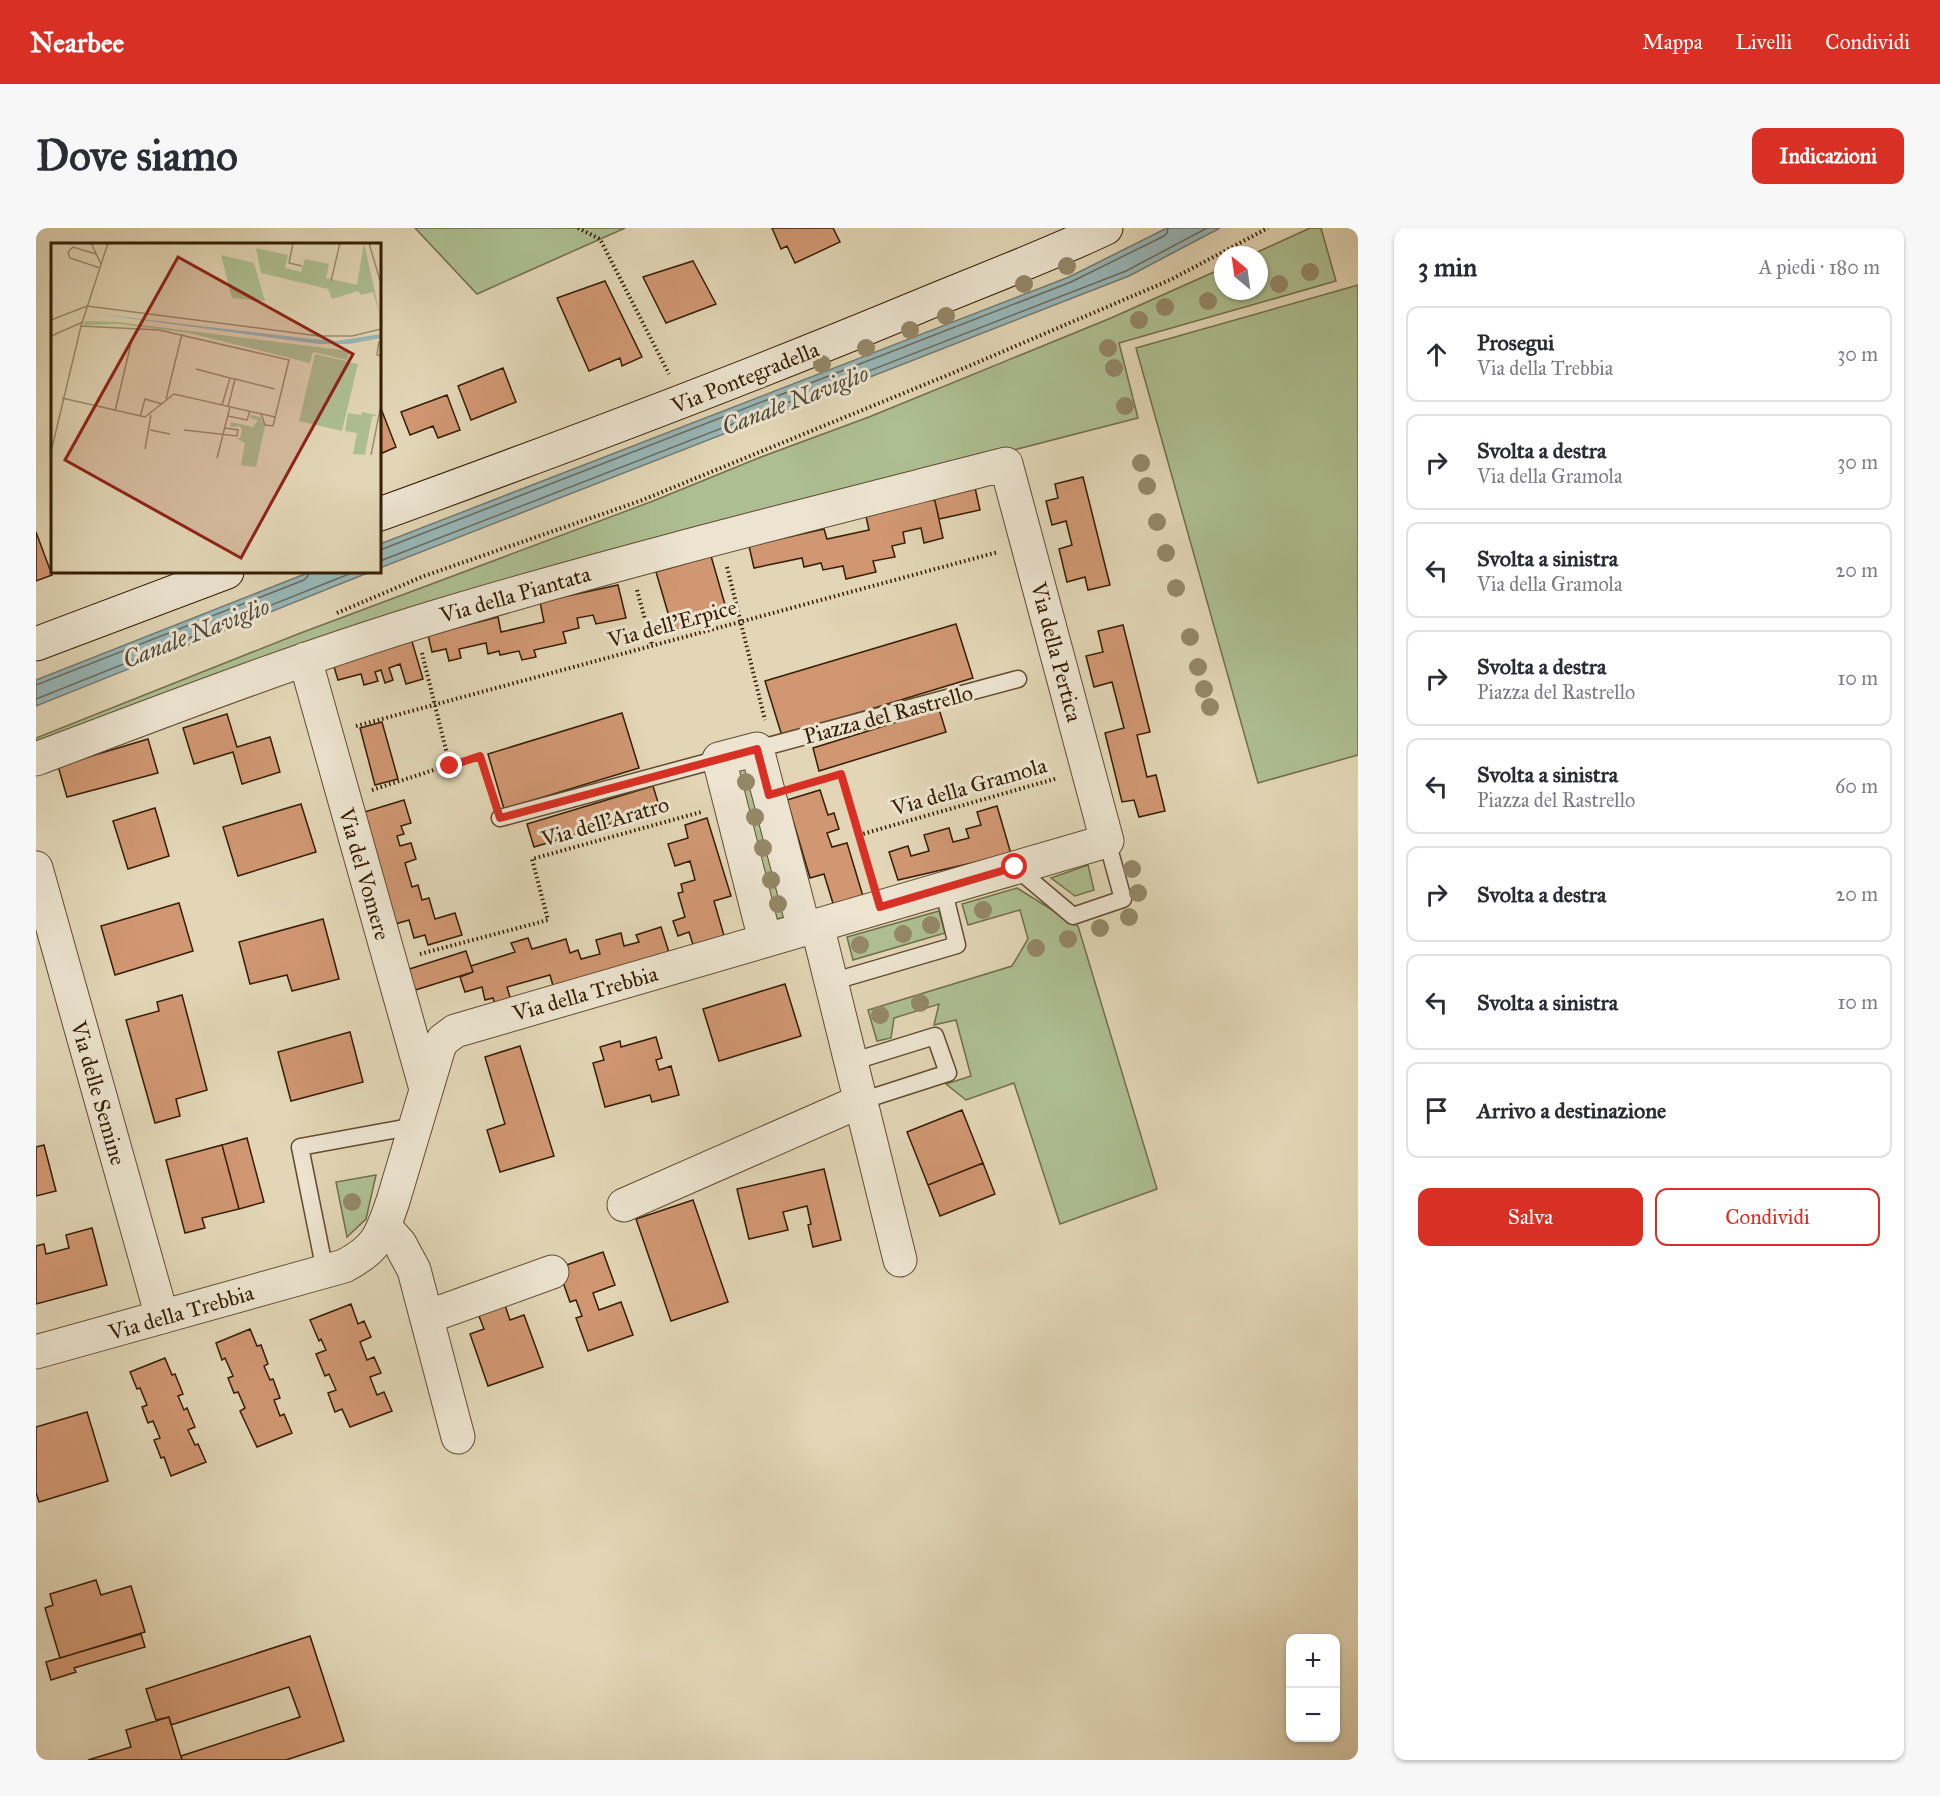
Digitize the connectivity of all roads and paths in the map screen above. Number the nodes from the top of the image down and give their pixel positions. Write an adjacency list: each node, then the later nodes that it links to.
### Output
1 (578, 228): 4 (path)
2 (1106, 228): 4 (street, Via Pontegradella)
3 (1268, 228): 11 (path)
4 (683, 401): 6 (street, Via Pontegradella)
5 (1006, 464): 7 (street, Via della Piantata); 8 (street, Via della Pertica)
6 (381, 514)
7 (720, 538): 9 (street, Via della Piantata); 12 (path)
8 (1028, 544): 12 (path, Via dell'Erpice); 24 (street, Via della Pertica)
9 (630, 561): 13 (street, Via della Piantata); 15 (path)
10 (224, 573): 14 (street)
11 (337, 613)
12 (740, 622): 15 (path, Via dell'Erpice); 20 (path)
13 (415, 624): 16 (street, Via della Piantata); 18 (path)
14 (36, 644)
15 (652, 645): 18 (path, Via dell'Erpice)
16 (305, 660): 19 (street, Via del Vomere); 21 (street, Via della Piantata)
17 (1018, 679): 20 (lane, Piazza del Rastrello)
18 (435, 704): 19 (path, Via dell'Erpice); 23 (path)
19 (326, 734): 26 (street, Via del Vomere)
20 (764, 747): 22 (street, Piazza del Rastrello); 25 (street)
21 (36, 759)
22 (719, 759): 27 (street); 28 (lane, Piazza del Rastrello)
23 (450, 766): 26 (path); 28 (path)
24 (1088, 769): 29 (path, Via della Gramola); 30 (street, Via della Pertica)
25 (769, 795): 29 (path); 35 (street)
26 (344, 799): 37 (street, Via del Vomere)
27 (730, 804): 36 (street); 37 (path, Via dell'Aratro)
28 (500, 818)
29 (859, 835): 34 (path)
30 (1107, 841): 31 (street, Via della Trebbia); 31 (lane)
31 (1015, 867): 33 (street, Via della Trebbia)
32 (36, 868): 48 (street, Via delle Semine)
33 (943, 888): 34 (street, Via della Trebbia); 38 (lane)
34 (880, 907): 35 (street, Via della Trebbia)
35 (810, 927): 36 (street, Via della Trebbia); 38 (street)
36 (765, 940): 40 (street, Via della Trebbia)
37 (390, 962): 40 (street, Via del Vomere)
38 (831, 982): 39 (street)
39 (851, 1062): 41 (street); 41 (lane)
40 (426, 1089): 42 (street, Via della Trebbia)
41 (861, 1101): 43 (street); 45 (street)
42 (415, 1126): 44 (street, Via della Trebbia); 46 (lane)
43 (624, 1205)
44 (384, 1226): 46 (street, Via della Trebbia); 49 (street)
45 (900, 1260)
46 (325, 1271): 48 (street, Via della Trebbia)
47 (552, 1272): 49 (street)
48 (162, 1317): 50 (street, Via della Trebbia)
49 (427, 1317): 51 (street)
50 (36, 1352)
51 (458, 1437)

